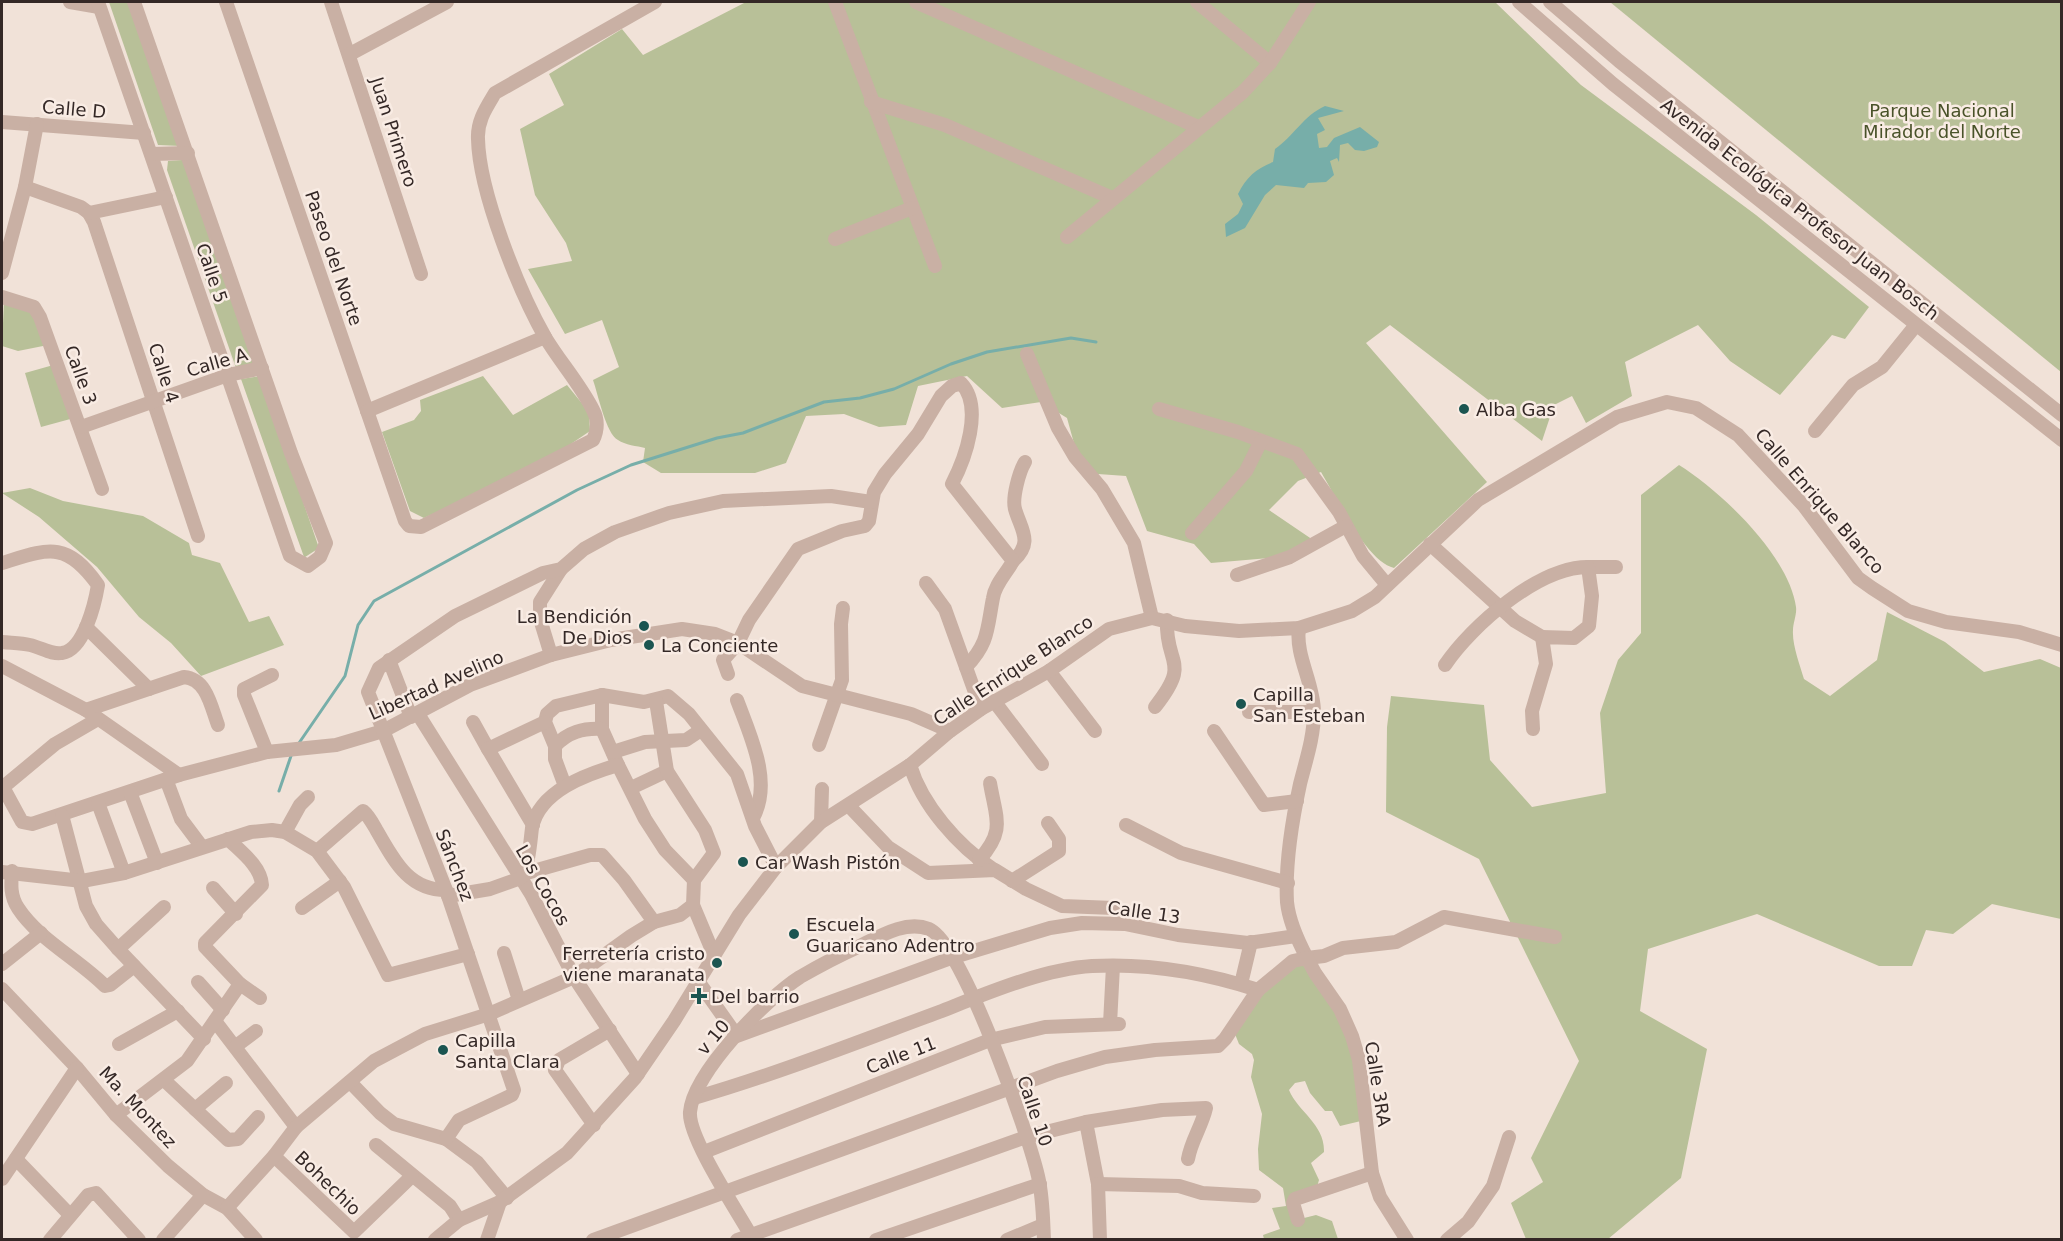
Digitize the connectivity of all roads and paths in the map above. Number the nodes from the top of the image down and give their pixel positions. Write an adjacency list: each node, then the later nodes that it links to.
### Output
1 (70, 2): 13 (street)
2 (134, 2): 21 (street)
3 (226, 2): 41 (street, Paseo del Norte)
4 (331, 2): 14 (street, Juan Primero)
5 (447, 2): 14 (street)
6 (655, 2): 35 (street)
7 (836, 2): 16 (street)
8 (916, 2): 19 (street)
9 (1197, 2): 15 (street)
10 (1309, 2): 15 (street)
11 (1519, 2): 34 (street, Avenida Ecológica Profesor Juan Bosch)
12 (1550, 2): 42 (street, Avenida Ecológica Profesor Juan Bosch)
13 (98, 4): 20 (street, Calle 5)
14 (350, 54): 32 (street, Juan Primero)
15 (1270, 63): 19 (street)
16 (871, 102): 25 (street); 26 (street)
17 (2, 122): 18 (street, Calle D)
18 (37, 124): 20 (street, Calle D); 23 (street)
19 (1198, 127): 25 (street)
20 (144, 133): 22 (street, Calle 5)
21 (188, 153): 22 (street); 37 (street)
22 (152, 154): 24 (street, Calle 5)
23 (25, 187): 27 (street); 31 (street)
24 (166, 196): 27 (street); 38 (street, Calle 5)
25 (1112, 198): 28 (street)
26 (912, 208): 29 (street); 30 (street)
27 (92, 217): 39 (street, Calle 4)
28 (1067, 237)
29 (835, 239)
30 (935, 266)
31 (2, 273)
32 (421, 274)
33 (2, 297): 43 (street, Calle 3)
34 (1916, 325): 44 (street); 45 (street, Avenida Ecológica Profesor Juan Bosch)
35 (545, 337): 41 (street); 41 (street, Paseo del Norte)
36 (1027, 354): 64 (street)
37 (262, 368): 38 (street, Calle A); 38 (street, Calle 5)
38 (228, 375): 39 (street, Calle A)
39 (154, 401): 43 (street, Calle A); 52 (street, Calle 4)
40 (1159, 409): 46 (street)
41 (367, 411)
42 (2061, 415)
43 (81, 427): 48 (street, Calle 3)
44 (1815, 431)
45 (2061, 440)
46 (1261, 441): 50 (street); 51 (street)
47 (1025, 462): 54 (street)
48 (102, 489)
49 (871, 502): 54 (street); 58 (street); 70 (street)
50 (1346, 525): 59 (street); 61 (street)
51 (1192, 533)
52 (198, 536)
53 (1430, 544): 61 (street, Calle Enrique Blanco); 62 (street); 71 (street, Calle Enrique Blanco)
54 (1013, 561): 76 (street)
55 (2, 562): 66 (street)
56 (1588, 567): 57 (street); 62 (street); 68 (street)
57 (1616, 567)
58 (561, 569): 72 (street); 73 (street)
59 (1237, 575)
60 (926, 583): 76 (street)
61 (1387, 585): 67 (street, Calle Enrique Blanco)
62 (1501, 606): 68 (street); 74 (street)
63 (843, 608): 82 (street)
64 (1152, 618): 65 (street, Calle Enrique Blanco); 77 (street, Calle Enrique Blanco)
65 (1167, 620): 67 (street, Calle Enrique Blanco); 86 (street)
66 (86, 627): 69 (street); 80 (street)
67 (1299, 628): 90 (street, Calle 3RA)
68 (1542, 637): 97 (street)
69 (2, 642)
70 (738, 643): 72 (street, Libertad Avelino); 78 (street); 82 (street, Libertad Avelino)
71 (2061, 645)
72 (551, 655): 91 (street, Libertad Avelino)
73 (389, 660): 91 (street, Los Cocos); 99 (street, Sánchez)
74 (1445, 665)
75 (2, 666): 88 (street)
76 (966, 667): 87 (street)
77 (1049, 671): 85 (street, Calle Enrique Blanco); 101 (street)
78 (728, 674)
79 (272, 675): 107 (street)
80 (149, 689): 88 (street); 95 (street)
81 (602, 694): 84 (street); 92 (street); 96 (street)
82 (838, 694): 100 (street, Libertad Avelino); 104 (street)
83 (737, 700): 125 (street)
84 (656, 701): 98 (street); 103 (street)
85 (994, 701): 87 (street, Calle Enrique Blanco); 109 (street)
86 (1155, 707)
87 (981, 709): 100 (street, Calle Enrique Blanco)
88 (86, 710): 93 (street)
89 (1249, 712): 90 (street)
90 (1314, 712): 121 (street, Calle 3RA)
91 (414, 716): 99 (street, Libertad Avelino); 140 (street, Los Cocos)
92 (546, 718): 105 (street); 106 (street)
93 (98, 719): 113 (street); 116 (street)
94 (473, 722): 106 (street)
95 (218, 725)
96 (602, 729): 105 (street); 108 (street)
97 (1533, 729)
98 (701, 730): 103 (street); 125 (street)
99 (383, 731): 107 (street, Libertad Avelino); 147 (street, Sánchez)
100 (950, 731): 111 (street, Calle Enrique Blanco)
101 (1095, 731)
102 (1214, 731): 121 (street)
103 (660, 742): 108 (street); 112 (street)
104 (819, 745)
105 (555, 746): 115 (street)
106 (488, 749): 128 (street)
107 (267, 752): 113 (street, Libertad Avelino)
108 (613, 752): 110 (street)
109 (1042, 764)
110 (618, 765): 115 (street); 117 (street)
111 (910, 765): 123 (street, Calle Enrique Blanco); 134 (street)
112 (667, 771): 117 (street); 142 (street)
113 (173, 777): 119 (street, Libertad Avelino); 132 (street)
114 (990, 783): 134 (street)
115 (565, 786): 128 (street)
116 (2, 788): 124 (street, Libertad Avelino)
117 (631, 788): 142 (street)
118 (822, 789): 126 (street)
119 (130, 792): 122 (street, Libertad Avelino); 135 (street)
120 (308, 797): 130 (street)
121 (1297, 801): 145 (street, Calle 3RA)
122 (98, 803): 124 (street, Libertad Avelino); 139 (street)
123 (849, 806): 126 (street, Calle Enrique Blanco); 137 (street)
124 (62, 815): 141 (street)
125 (753, 818): 136 (street)
126 (821, 822): 136 (street, Calle Enrique Blanco)
127 (1048, 823): 144 (street)
128 (533, 825): 140 (street)
129 (1126, 825): 145 (street)
130 (285, 832): 131 (street); 133 (street)
131 (228, 839): 132 (street); 151 (street)
132 (202, 847): 135 (street)
133 (318, 851): 143 (street); 147 (street)
134 (979, 860): 137 (street)
135 (157, 863): 139 (street)
136 (776, 867): 161 (street, Calle Enrique Blanco)
137 (994, 870): 144 (street)
138 (7, 872): 141 (street); 154 (street)
139 (124, 873): 141 (street)
140 (522, 876): 147 (street); 152 (street); 167 (street, Los Cocos)
141 (82, 880): 158 (street)
142 (694, 880): 148 (street)
143 (340, 881): 150 (street); 160 (street)
144 (1012, 881): 153 (street)
145 (1288, 883): 155 (street, Calle 3RA)
146 (213, 888): 151 (street)
147 (447, 893): 160 (street, Sánchez)
148 (693, 905): 152 (street); 161 (street)
149 (164, 907): 158 (street)
150 (302, 908)
151 (236, 914): 170 (street)
152 (654, 922): 167 (street)
153 (1125, 924): 157 (street, Calle 13); 162 (street, Calle 13)
154 (41, 933): 164 (street); 165 (street)
155 (1296, 936): 157 (street, Calle 13); 163 (street, Calle 3RA)
156 (1555, 937): 163 (street)
157 (1251, 942): 171 (street)
158 (118, 949): 165 (street)
159 (504, 953): 176 (street)
160 (468, 954): 178 (street, Sánchez)
161 (714, 955): 168 (street, Calle Enrique Blanco)
162 (954, 957): 175 (street, v 10); 182 (street, Calle 13); 182 (street, v 10)
163 (1307, 958): 173 (street); 208 (street, Calle 3RA)
164 (2, 964)
165 (134, 966): 177 (street)
166 (1113, 966): 171 (street); 175 (street); 184 (street, Calle 11)
167 (574, 977): 176 (street); 180 (street, Los Cocos)
168 (698, 981): 182 (street); 188 (street, Calle Enrique Blanco)
169 (198, 982): 179 (street)
170 (240, 984): 174 (street); 179 (street)
171 (1241, 984): 173 (street)
172 (2, 989): 187 (street, Ma. Montez)
173 (1258, 990): 192 (street)
174 (260, 998)
175 (973, 998): 184 (street, Calle 10); 193 (street)
176 (519, 1000): 178 (street)
177 (178, 1011): 183 (street); 185 (street)
178 (489, 1014): 190 (street); 202 (street, Sánchez)
179 (219, 1015): 183 (street); 186 (street)
180 (610, 1030): 188 (street, Los Cocos); 198 (street)
181 (256, 1031): 186 (street)
182 (737, 1036): 193 (street, v 10)
183 (204, 1038): 189 (street)
184 (990, 1040): 192 (street, Calle 10); 204 (street, Calle 11)
185 (119, 1044)
186 (236, 1046): 199 (street)
187 (77, 1068): 195 (street, Ma. Montez); 206 (street)
188 (638, 1074): 198 (street, Calle Enrique Blanco)
189 (164, 1080): 194 (street); 195 (street)
190 (350, 1082): 199 (street); 202 (street)
191 (225, 1083): 194 (street)
192 (1010, 1090): 200 (street, Calle 10); 213 (street)
193 (694, 1098): 204 (street, v 10)
194 (195, 1109): 196 (street)
195 (116, 1115): 214 (street, Ma. Montez)
196 (258, 1118)
197 (1086, 1122): 200 (street); 207 (street); 212 (street)
198 (594, 1125): 216 (street, Calle Enrique Blanco)
199 (296, 1127): 205 (street)
200 (1026, 1137): 211 (street, Calle 10); 222 (street)
201 (1509, 1137): 234 (street)
202 (446, 1139): 216 (street)
203 (376, 1145): 209 (street)
204 (704, 1152): 213 (street, v 10)
205 (274, 1156): 209 (street, Bohechio); 217 (street)
206 (16, 1159): 210 (street); 218 (street)
207 (1188, 1159)
208 (1372, 1173): 220 (street); 233 (street, Calle 3RA)
209 (412, 1176): 219 (street)
210 (2, 1179)
211 (1040, 1184): 221 (street, Calle 10); 230 (street)
212 (1098, 1184): 215 (street); 232 (street)
213 (725, 1190): 222 (street, v 10); 229 (street)
214 (203, 1195): 217 (street, Ma. Montez); 225 (street)
215 (1254, 1196)
216 (503, 1200): 219 (street, Calle Enrique Blanco); 228 (street)
217 (227, 1208): 226 (street, Ma. Montez)
218 (69, 1214): 223 (street); 224 (street)
219 (459, 1220): 227 (street, Calle Enrique Blanco)
220 (1298, 1220)
221 (1044, 1232): 231 (street)
222 (748, 1238)
223 (50, 1239)
224 (139, 1239)
225 (163, 1239)
226 (256, 1239)
227 (435, 1239)
228 (487, 1239)
229 (593, 1239)
230 (876, 1239)
231 (1007, 1239)
232 (1100, 1239)
233 (1407, 1239)
234 (1447, 1239)

